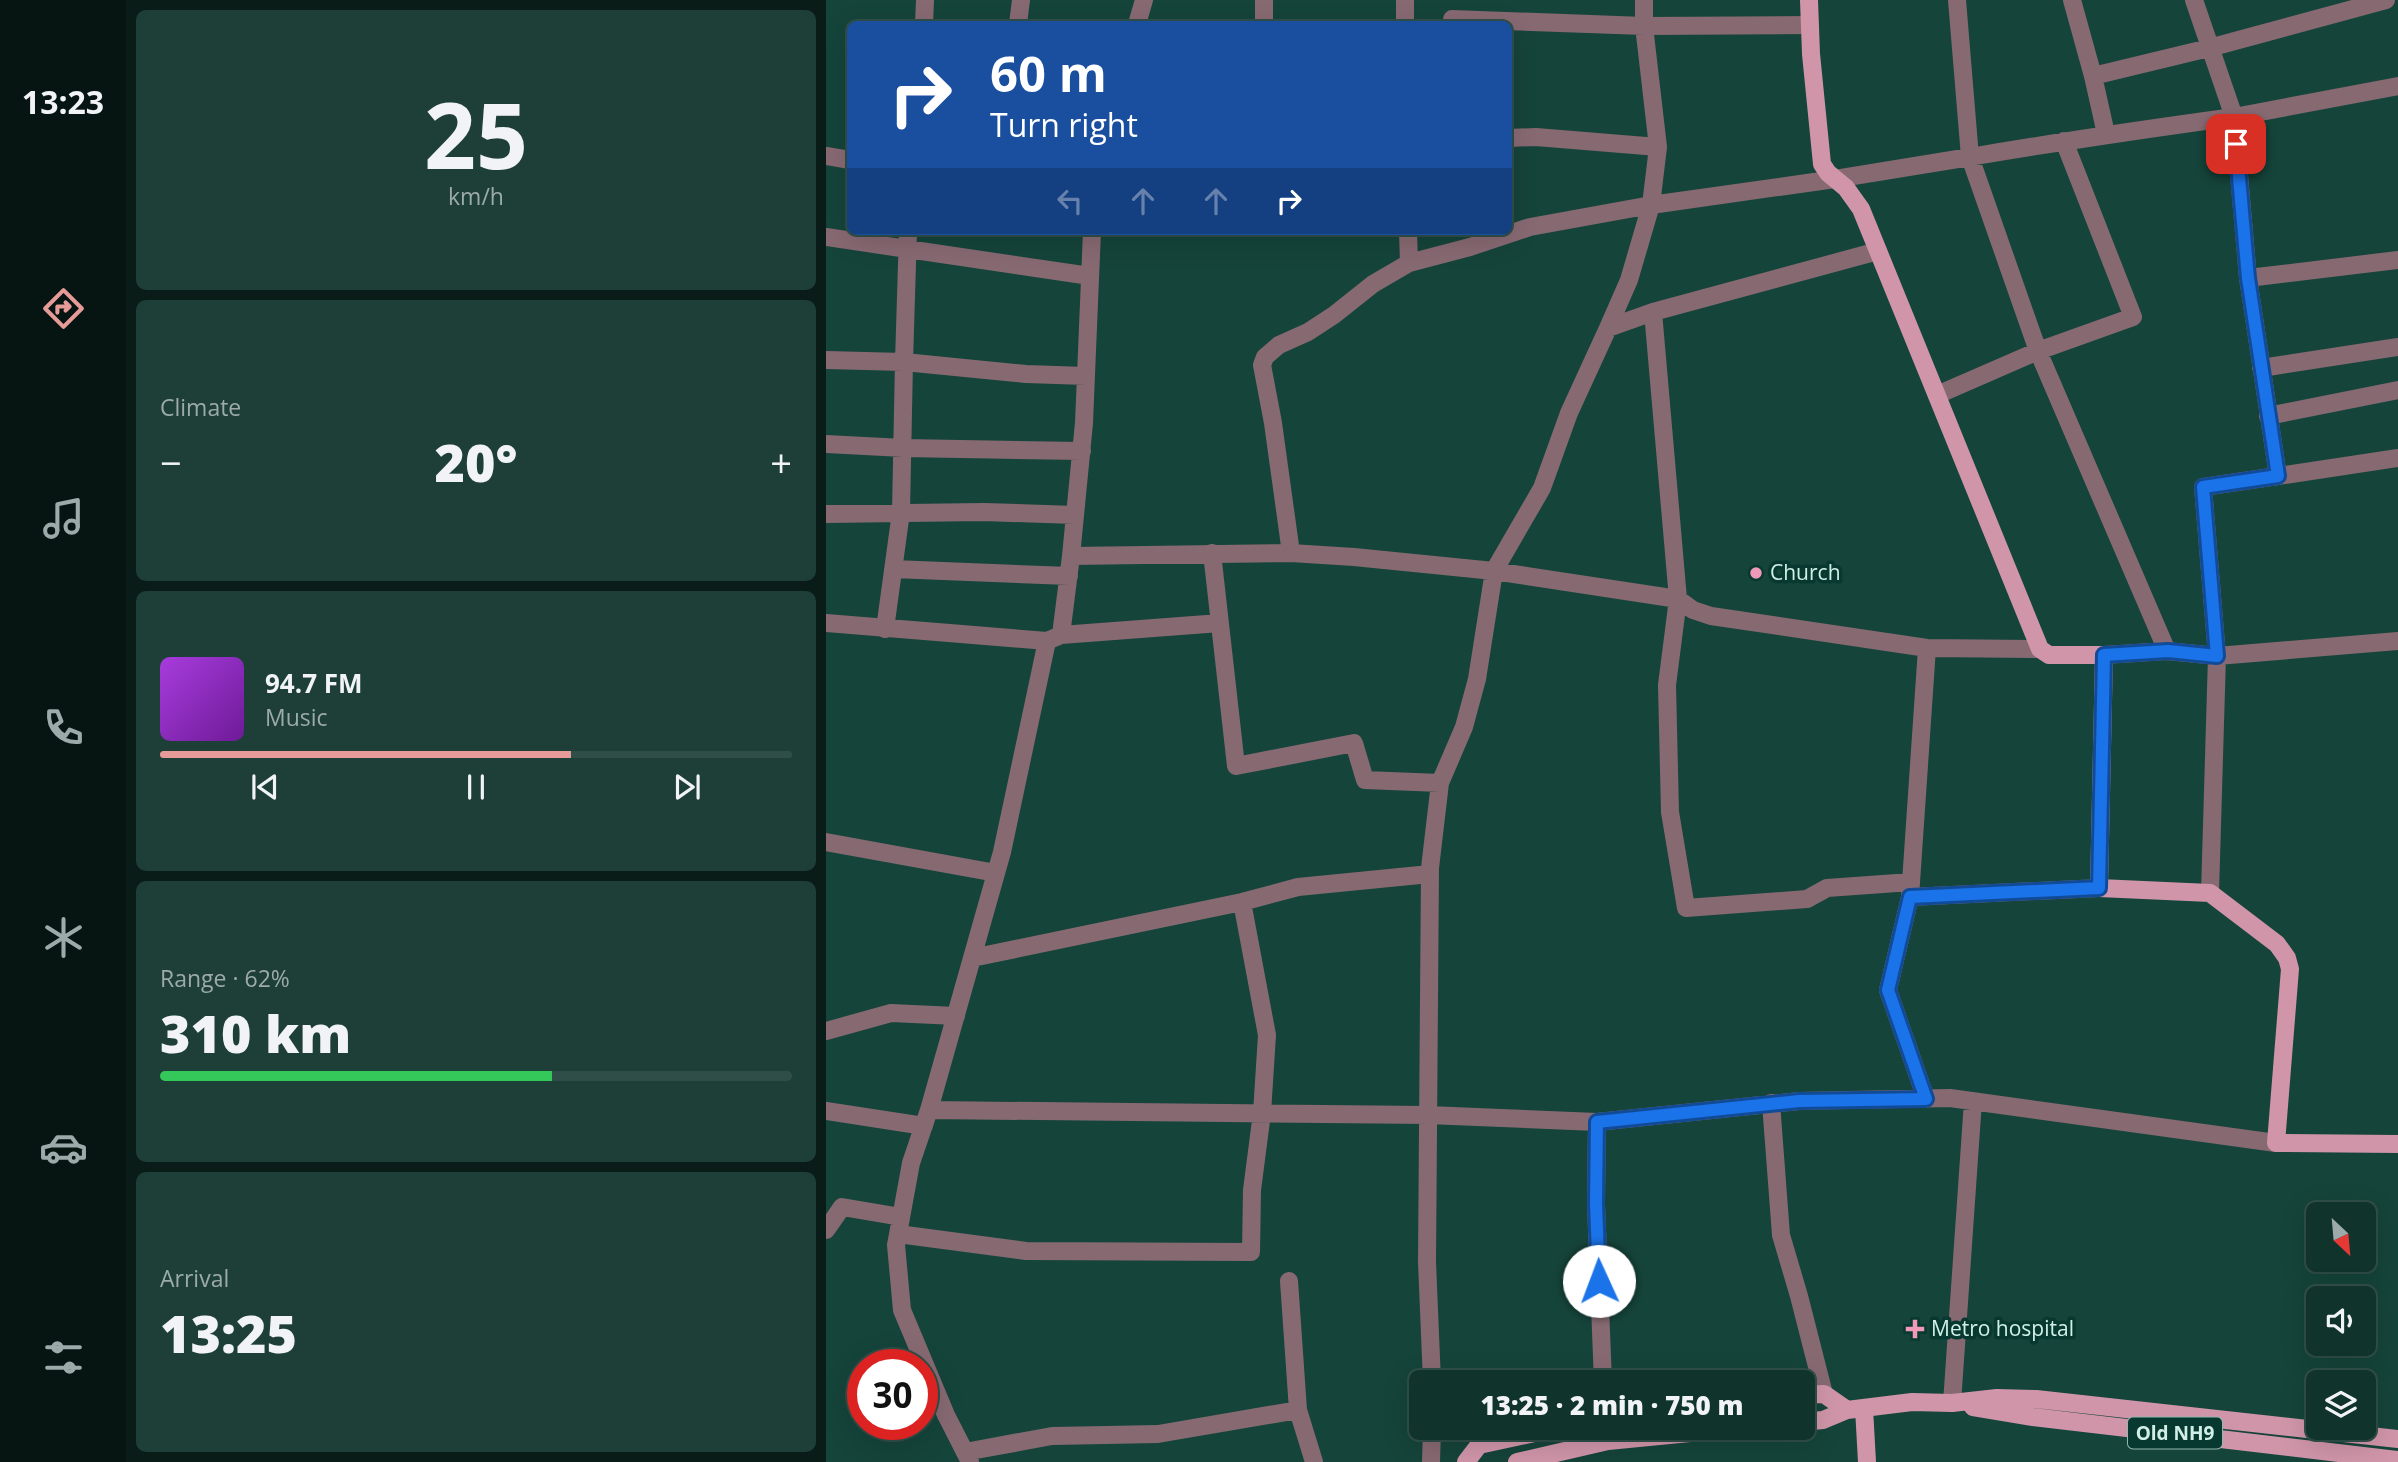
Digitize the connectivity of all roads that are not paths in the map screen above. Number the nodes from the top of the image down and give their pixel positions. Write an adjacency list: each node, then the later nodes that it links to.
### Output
1 (925, 0): 13 (street)
2 (1021, 0): 14 (street)
3 (1144, 0): 15 (street)
4 (1264, 0): 16 (street)
5 (1405, 0): 17 (street)
6 (1644, 0): 21 (street)
7 (1809, 0): 20 (main road)
8 (1957, 0): 31 (street)
9 (2072, 0): 23 (street)
10 (2194, 0): 22 (street)
11 (2386, 0): 22 (street)
12 (1452, 19): 18 (street)
13 (924, 21)
14 (1018, 21)
15 (1139, 21)
16 (1264, 21)
17 (1405, 21)
18 (1507, 21)
19 (1512, 21): 21 (street)
20 (1810, 25): 21 (street); 33 (main road)
21 (1644, 26): 29 (street)
22 (2209, 48): 23 (street); 25 (street)
23 (2093, 75): 26 (street)
24 (2398, 86): 25 (street)
25 (2234, 117): 26 (street); 45 (street)
26 (2106, 134): 28 (street)
27 (1512, 138): 29 (street)
28 (2064, 141): 31 (street); 49 (street)
29 (1658, 147): 34 (street)
30 (826, 156): 32 (street)
31 (1970, 157): 33 (street); 49 (street)
32 (847, 160)
33 (1835, 179): 34 (street); 41 (main road)
34 (1651, 205): 35 (street); 47 (street)
35 (1512, 233)
36 (1092, 235): 44 (street)
37 (1408, 235): 43 (street)
38 (1506, 235): 43 (street)
39 (826, 237): 40 (street)
40 (908, 240): 44 (street); 51 (street)
41 (1878, 251): 46 (street); 55 (main road)
42 (2398, 260): 45 (street)
43 (1409, 262): 66 (street)
44 (1090, 276): 53 (street)
45 (2248, 278): 52 (street)
46 (1653, 312): 47 (street); 71 (street)
47 (1608, 328): 69 (street)
48 (2398, 347): 52 (street)
49 (2038, 351): 55 (street); 79 (street)
50 (826, 360): 51 (street)
51 (904, 362): 53 (street); 58 (street)
52 (2261, 368): 56 (street)
53 (1086, 376): 59 (street)
54 (2398, 390): 56 (street)
55 (1937, 396): 78 (main road)
56 (2268, 416): 61 (street)
57 (826, 444): 58 (street)
58 (903, 448): 59 (street); 62 (street)
59 (1082, 451): 64 (street)
60 (2398, 458): 61 (street)
61 (2278, 476): 81 (street)
62 (901, 512): 63 (street); 64 (street); 68 (street)
63 (826, 514)
64 (1075, 515): 67 (street)
65 (1212, 553): 66 (street); 67 (street); 73 (street)
66 (1290, 553): 69 (street)
67 (1071, 556): 70 (street)
68 (892, 569): 70 (street); 74 (street)
69 (1494, 571): 71 (street); 82 (street)
70 (1069, 576): 75 (street)
71 (1678, 598): 77 (street); 87 (street)
72 (826, 623): 74 (street)
73 (1220, 623): 75 (street); 82 (street)
74 (884, 629): 75 (street)
75 (1054, 638): 84 (street)
76 (2398, 641): 81 (street)
77 (1927, 648): 78 (street); 87 (street)
78 (2039, 649): 80 (main road)
79 (2168, 651): 80 (street); 81 (street)
80 (2104, 655): 86 (main road)
81 (2217, 656): 88 (street)
82 (1440, 783): 85 (street)
83 (826, 842): 84 (street)
84 (996, 873): 90 (street)
85 (1430, 874): 89 (street); 98 (street)
86 (2099, 888): 87 (street); 88 (main road)
87 (1910, 890): 93 (street)
88 (2210, 893): 101 (main road)
89 (1242, 902): 90 (street); 97 (street)
90 (972, 958): 91 (street)
91 (956, 1016): 92 (street); 99 (street)
92 (826, 1031)
93 (1926, 1099): 94 (street); 95 (street)
94 (1973, 1101): 101 (street); 110 (street)
95 (1771, 1103): 100 (street); 109 (street)
96 (826, 1111): 99 (street)
97 (1262, 1113): 98 (street); 99 (street); 103 (street)
98 (1428, 1115): 100 (street); 106 (street)
99 (926, 1118): 103 (street)
100 (1597, 1122): 107 (street)
101 (2276, 1143): 102 (main road)
102 (2398, 1144)
103 (900, 1225): 104 (street); 118 (street)
104 (826, 1230)
105 (1289, 1280): 112 (street)
106 (1431, 1370)
107 (1603, 1370)
108 (1815, 1394): 109 (main road)
109 (1824, 1394): 111 (main road)
110 (1952, 1403): 111 (main road); 114 (main road, Old NH9); 119 (main road, Old NH9)
111 (1855, 1409): 113 (main road); 124 (main road)
112 (1297, 1410): 118 (street); 120 (street)
113 (1815, 1421)
114 (2398, 1439)
115 (1432, 1440): 121 (street)
116 (1502, 1440): 122 (main road)
117 (1618, 1440): 123 (main road)
118 (966, 1459)
119 (2398, 1460)
120 (1314, 1462)
121 (1431, 1462)
122 (1466, 1462)
123 (1517, 1462)
124 (1867, 1462)

